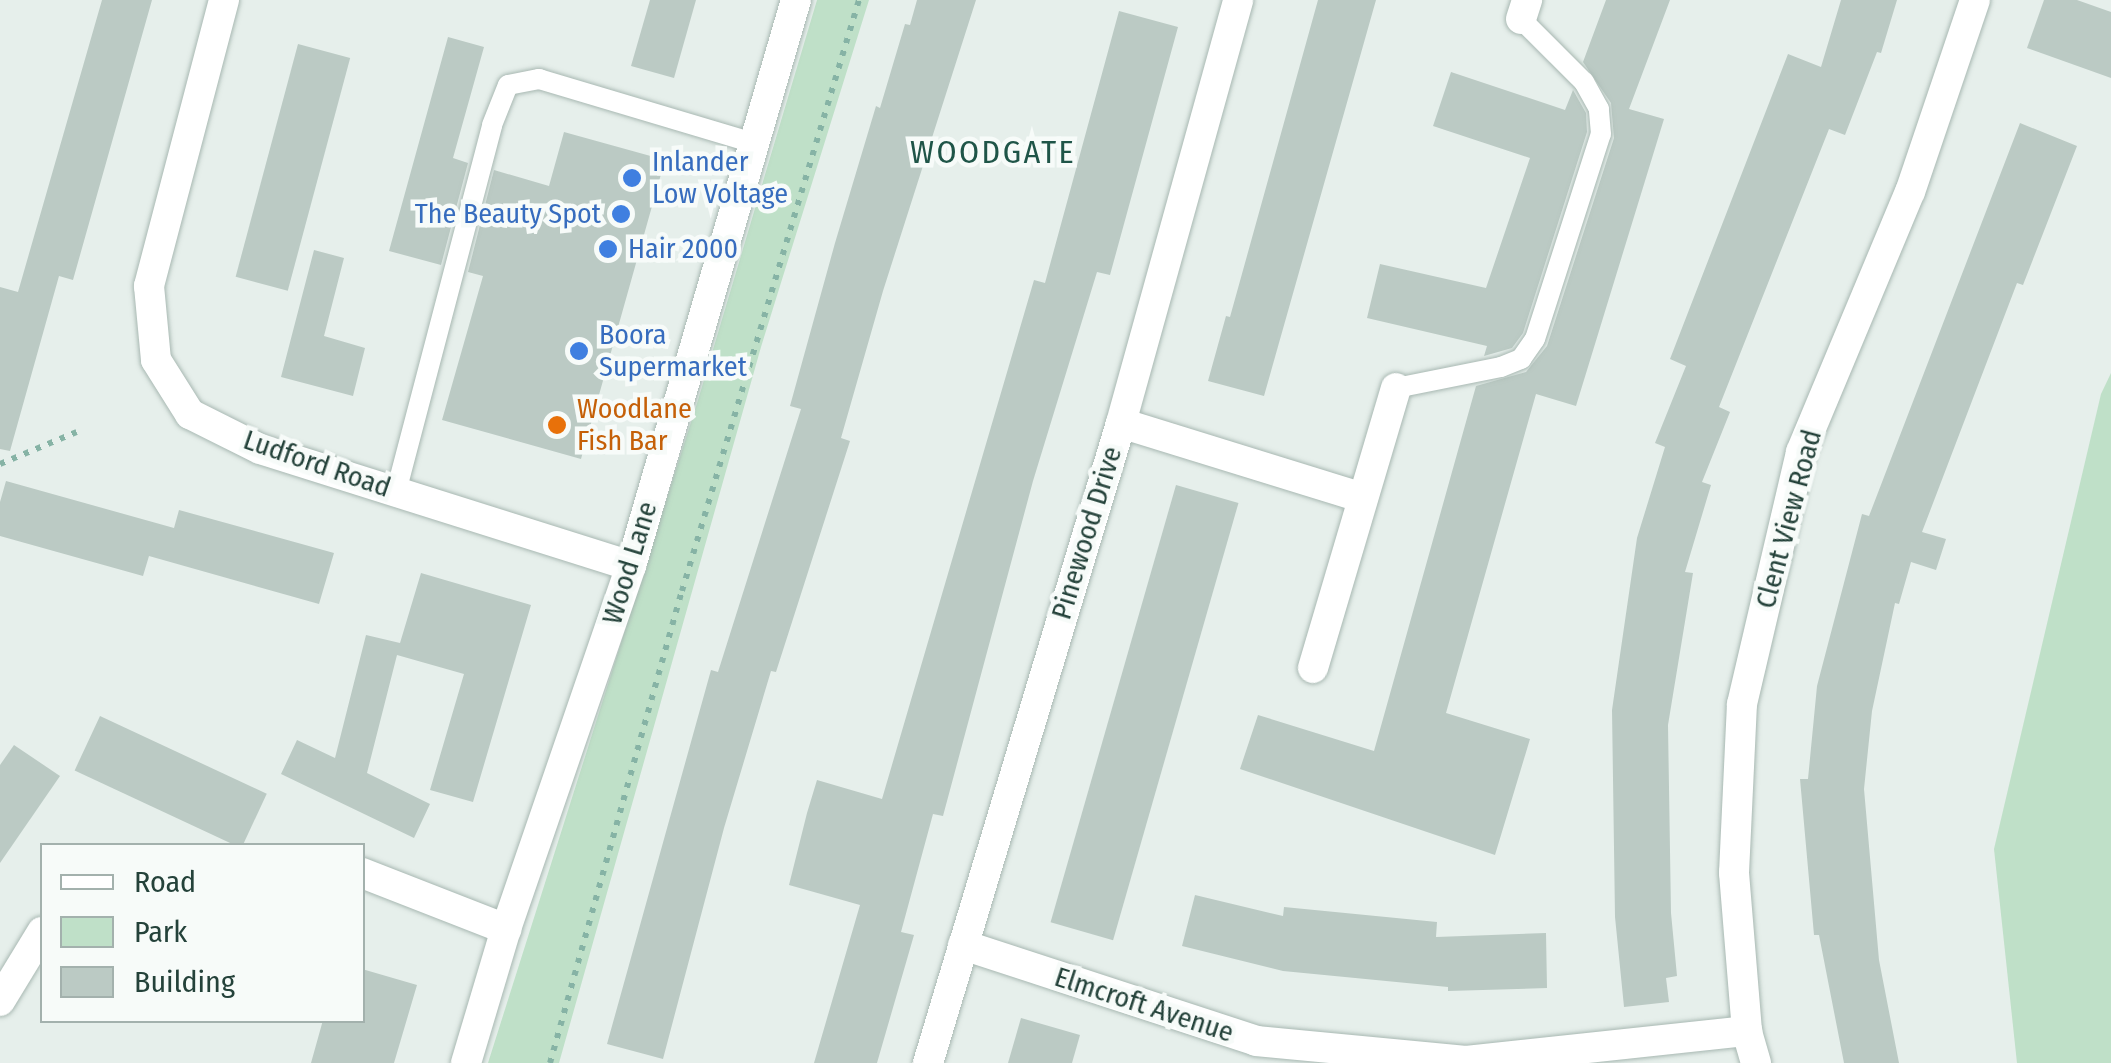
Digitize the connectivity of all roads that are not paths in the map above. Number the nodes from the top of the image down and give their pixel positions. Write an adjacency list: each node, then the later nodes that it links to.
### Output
1 (224, 0): 9 (street, Ludford Road)
2 (796, 0): 6 (street, Wood Lane)
3 (1238, 0): 8 (street, Pinewood Drive)
4 (1975, 0): 18 (street, Clent View Road)
5 (1524, 10): 7 (lane)
6 (754, 143): 9 (lane); 11 (street, Wood Lane)
7 (1396, 388): 10 (street)
8 (1121, 423): 10 (street); 16 (street, Pinewood Drive)
9 (396, 492): 11 (street, Ludford Road)
10 (1362, 498): 12 (street)
11 (631, 566): 14 (street, Wood Lane)
12 (1312, 668)
13 (365, 874): 14 (street)
14 (506, 929): 19 (street, Wood Lane)
15 (40, 935): 17 (street)
16 (963, 945): 18 (street, Elmcroft Avenue); 20 (street, Pinewood Drive)
17 (0, 1000)
18 (1747, 1032): 21 (street, Clent View Road)
19 (466, 1063)
20 (928, 1063)
21 (1756, 1063)

